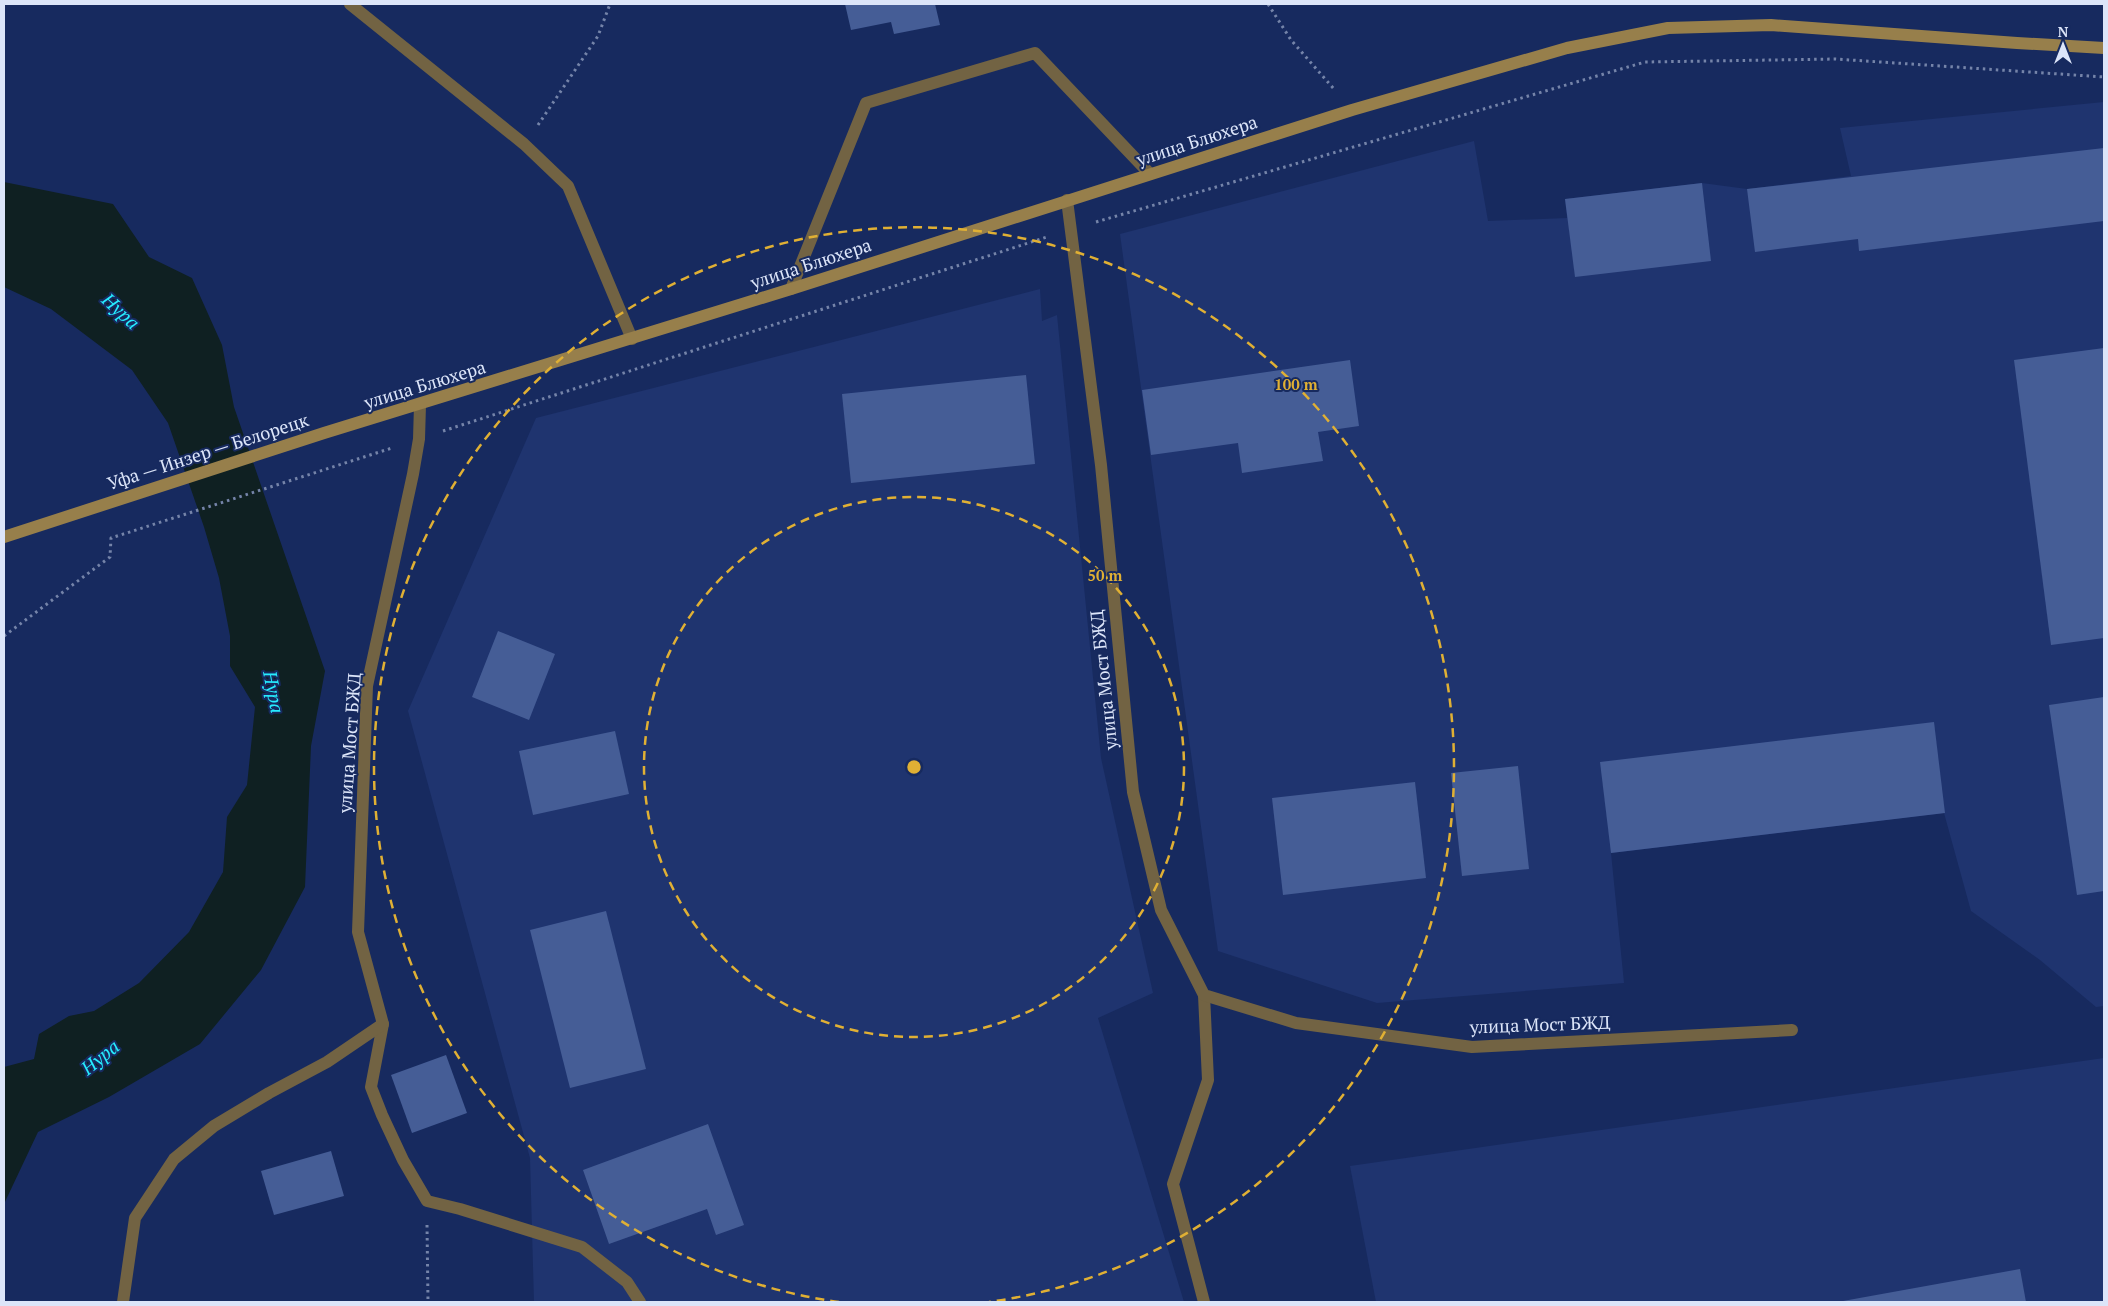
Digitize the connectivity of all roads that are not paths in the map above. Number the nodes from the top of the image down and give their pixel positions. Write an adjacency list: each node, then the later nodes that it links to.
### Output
1 (350, 4): 6 (street)
2 (2104, 48): 3 (main road, улица Блюхера)
3 (1150, 174): 4 (main road, улица Блюхера); 5 (street)
4 (1067, 200): 5 (main road, улица Блюхера); 10 (street, улица Мост БЖД)
5 (791, 289): 6 (main road, улица Блюхера)
6 (632, 339): 7 (main road, улица Блюхера)
7 (420, 405): 8 (main road, улица Блюхера); 11 (street, улица Мост БЖД)
8 (324, 434): 9 (main road, Уфа — Инзер — Белорецк)
9 (4, 538)
10 (1204, 995): 12 (street, улица Мост БЖД); 15 (street, улица Мост БЖД)
11 (383, 1024): 13 (street); 14 (street, улица Мост БЖД)
12 (1792, 1030)
13 (123, 1302)
14 (640, 1302)
15 (1204, 1302)

